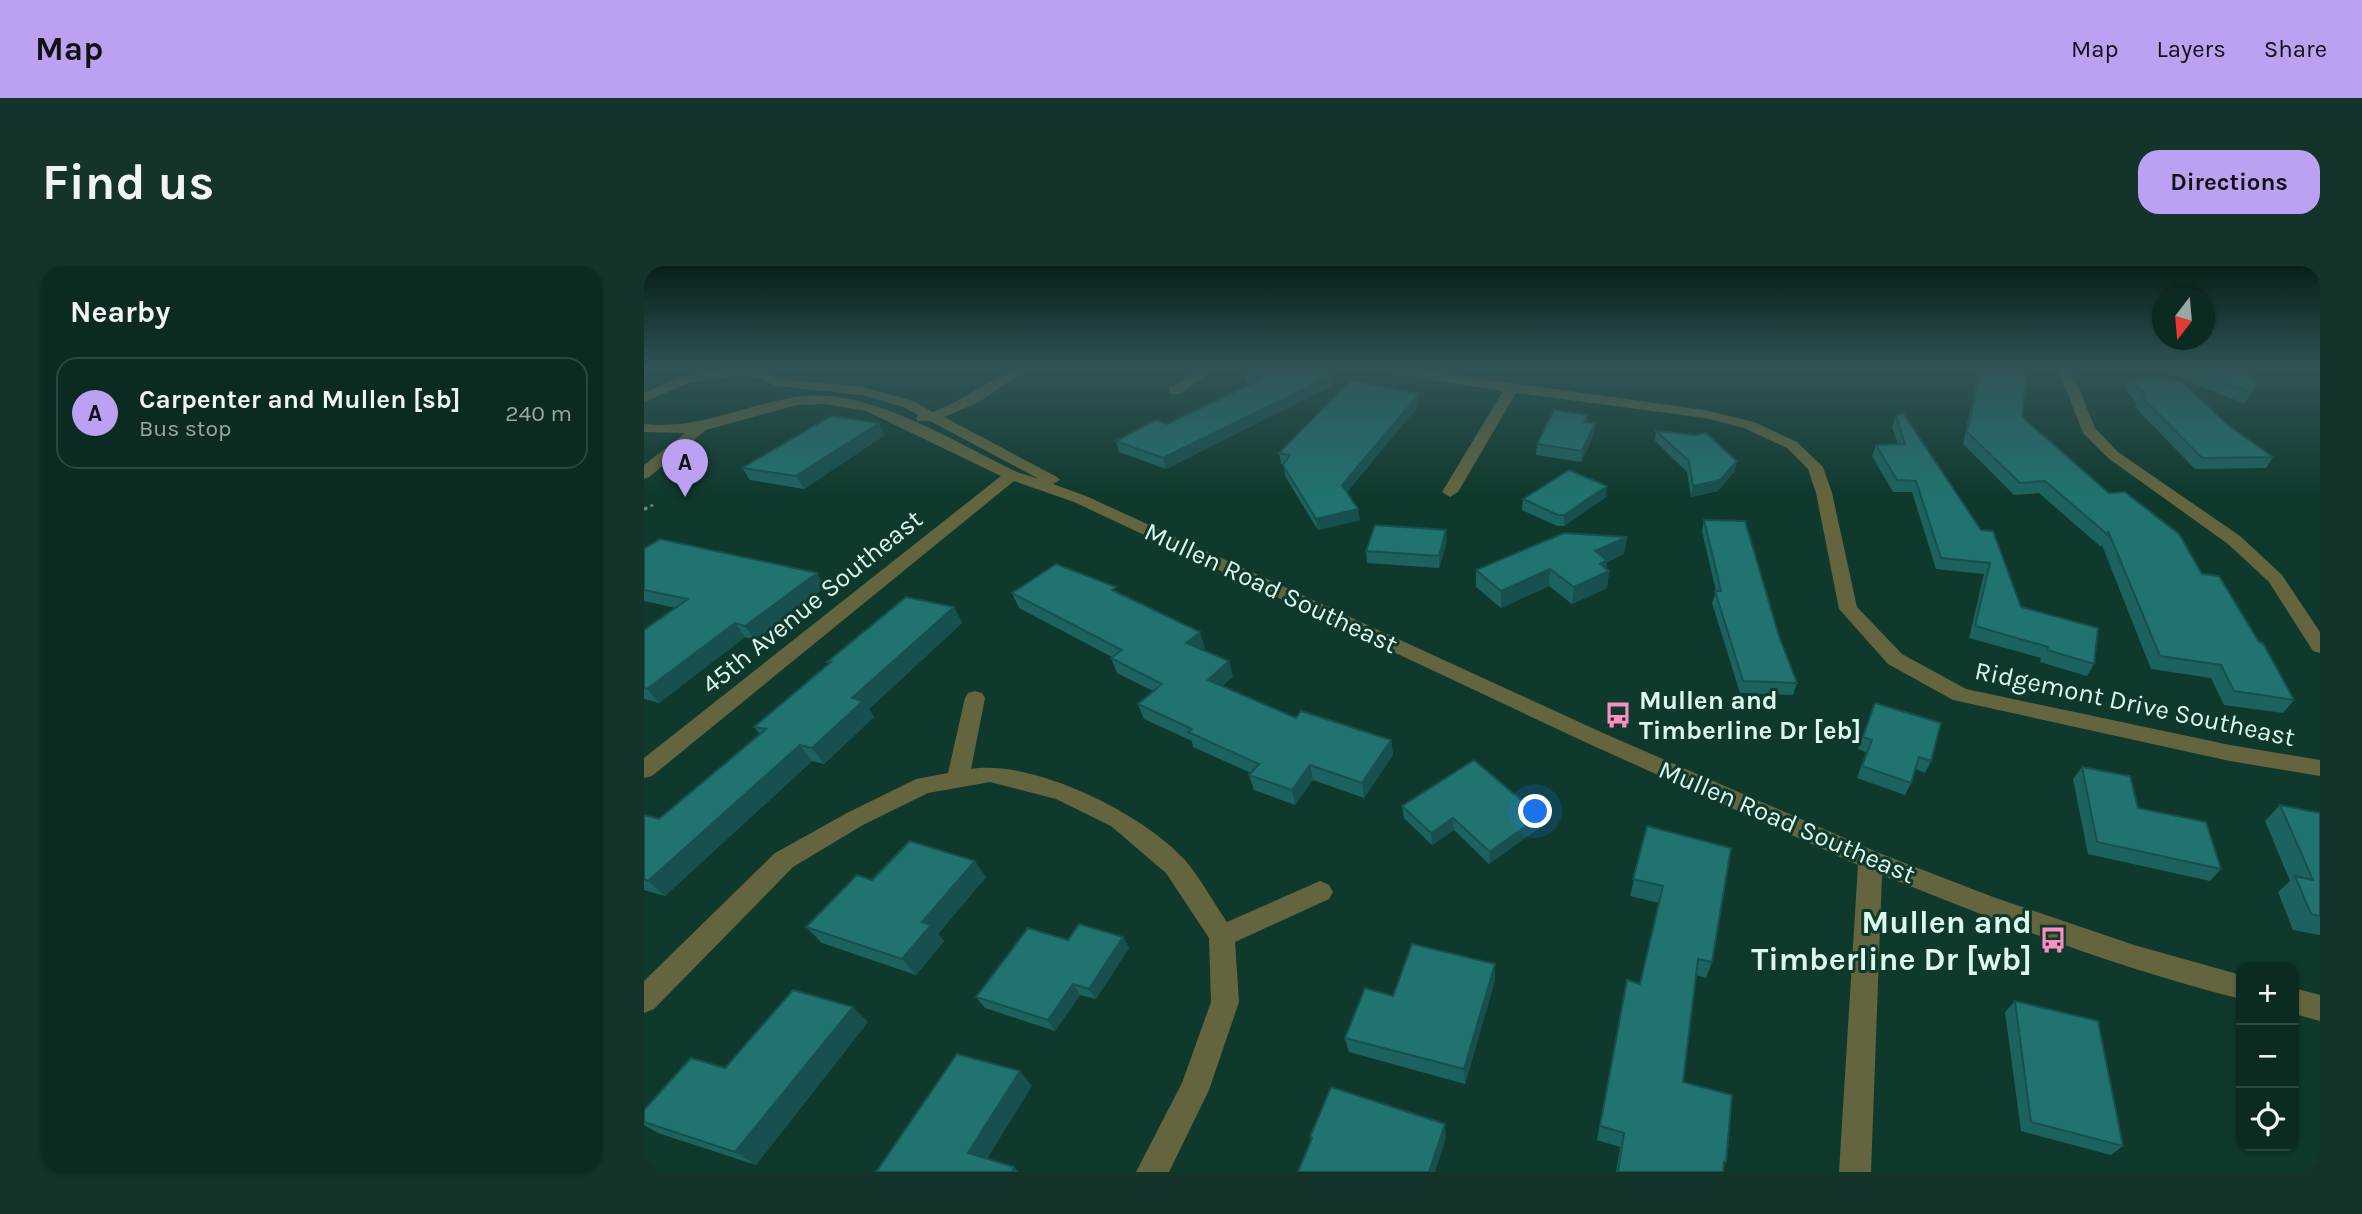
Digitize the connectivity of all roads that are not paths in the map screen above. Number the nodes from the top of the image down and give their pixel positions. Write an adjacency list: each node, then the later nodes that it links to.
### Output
1 (747, 411): 10 (street)
2 (754, 411): 10 (street, Mullen Road Southeast)
3 (879, 411): 15 (street, Mullen Road Southeast)
4 (889, 411): 11 (street)
5 (923, 411): 11 (street, Mullen Road Southeast)
6 (946, 411): 11 (street)
7 (1498, 411): 16 (street)
8 (1685, 411): 20 (street, Ridgemont Drive Southeast)
9 (2081, 411): 18 (street)
10 (742, 414): 12 (street)
11 (934, 417): 17 (street, Mullen Road Southeast)
12 (707, 425): 13 (street); 14 (street)
13 (644, 428): 14 (street)
14 (644, 474)
15 (1012, 475): 17 (street, Mullen Road Southeast); 21 (street, 45th Avenue Southeast)
16 (1450, 492)
17 (1080, 499): 23 (street, Mullen Road Southeast)
18 (2320, 647)
19 (975, 698): 22 (street)
20 (2320, 768)
21 (644, 770)
22 (957, 780): 25 (street); 27 (street)
23 (1870, 860): 26 (street, Mullen Road Southeast); 31 (street)
24 (1320, 892): 25 (street)
25 (1222, 936): 30 (street)
26 (2236, 986)
27 (644, 1000)
28 (2299, 1002): 29 (street)
29 (2320, 1008)
30 (1152, 1172)
31 (1855, 1172)

